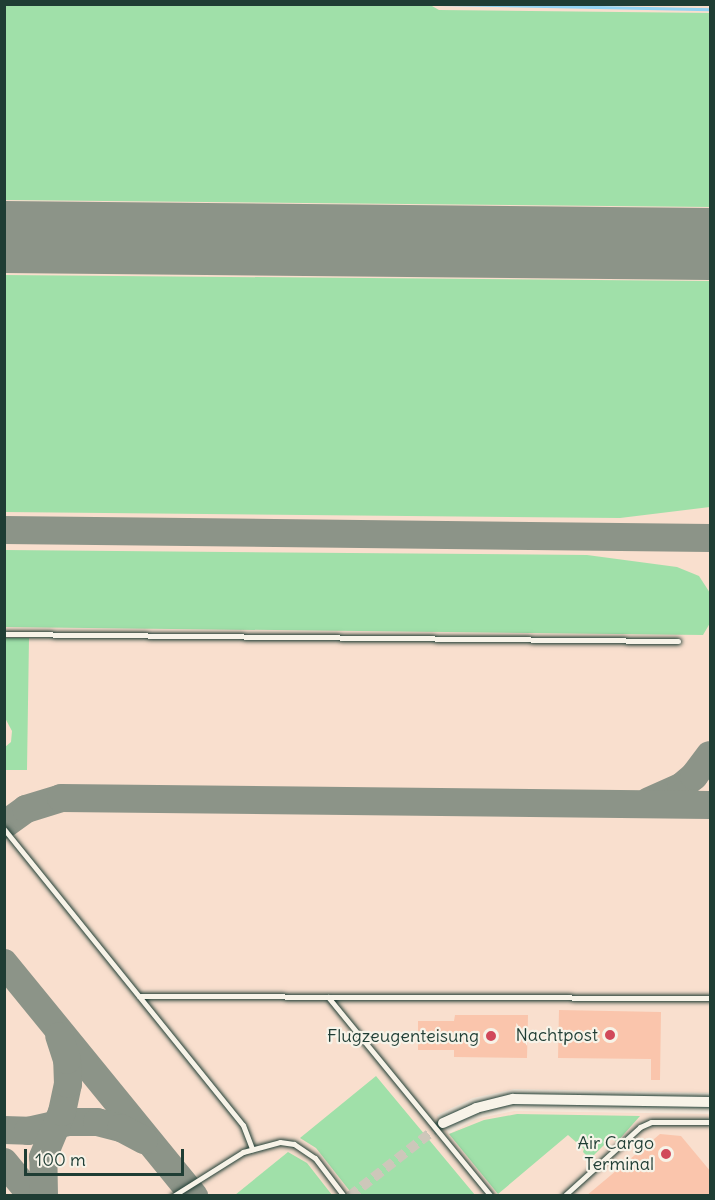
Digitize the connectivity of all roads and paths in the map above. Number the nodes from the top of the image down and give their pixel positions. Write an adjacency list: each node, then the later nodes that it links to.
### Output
1 (4, 634): 2 (lane)
2 (678, 641)
3 (4, 829): 4 (lane)
4 (139, 996): 5 (lane); 10 (lane)
5 (328, 997): 6 (lane); 13 (lane)
6 (711, 998)
7 (711, 1102): 9 (street)
8 (711, 1122): 14 (lane)
9 (442, 1124)
10 (252, 1149): 11 (lane); 12 (lane)
11 (173, 1196)
12 (344, 1196)
13 (491, 1196)
14 (564, 1196)

